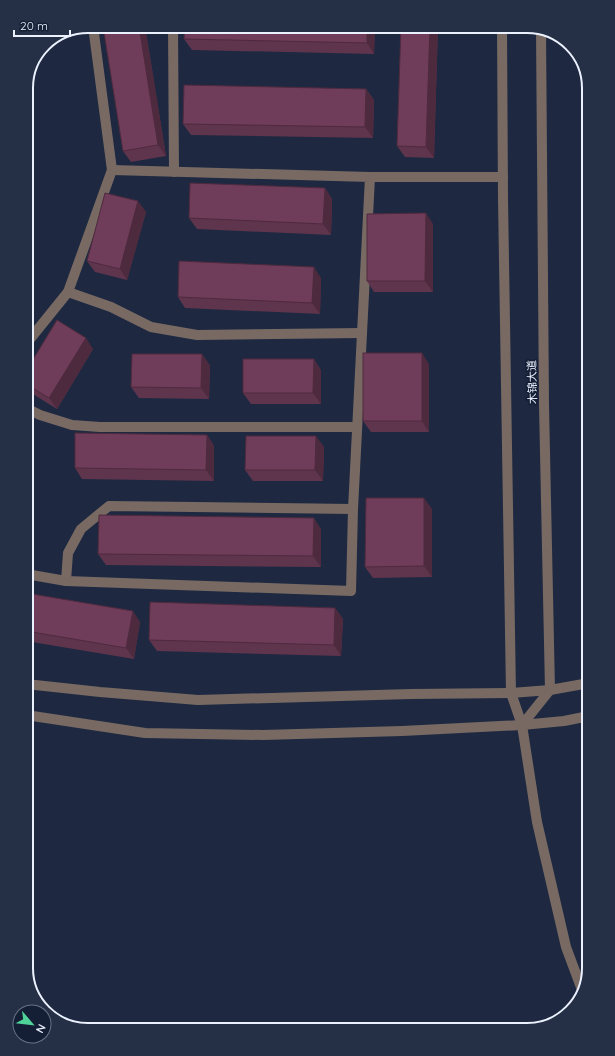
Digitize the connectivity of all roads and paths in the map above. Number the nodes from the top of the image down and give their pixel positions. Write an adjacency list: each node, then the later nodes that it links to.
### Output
1 (94, 33): 5 (street)
2 (173, 33): 6 (street)
3 (502, 33): 8 (street)
4 (541, 35): 19 (street, 木锦大道)
5 (112, 170): 6 (street); 9 (street)
6 (174, 172): 7 (street)
7 (370, 177): 8 (street); 10 (street)
8 (503, 177): 20 (street)
9 (68, 292): 10 (street); 11 (street)
10 (362, 332): 13 (street)
11 (33, 335)
12 (33, 412): 13 (street)
13 (357, 427): 14 (street)
14 (353, 509): 16 (street); 16 (street)
15 (33, 575): 16 (street)
16 (66, 581)
17 (582, 684): 19 (street)
18 (33, 685): 20 (street)
19 (550, 690): 20 (street); 23 (street)
20 (511, 692): 23 (street)
21 (33, 716): 23 (street)
22 (582, 717): 23 (street)
23 (522, 725): 24 (street)
24 (580, 983)

